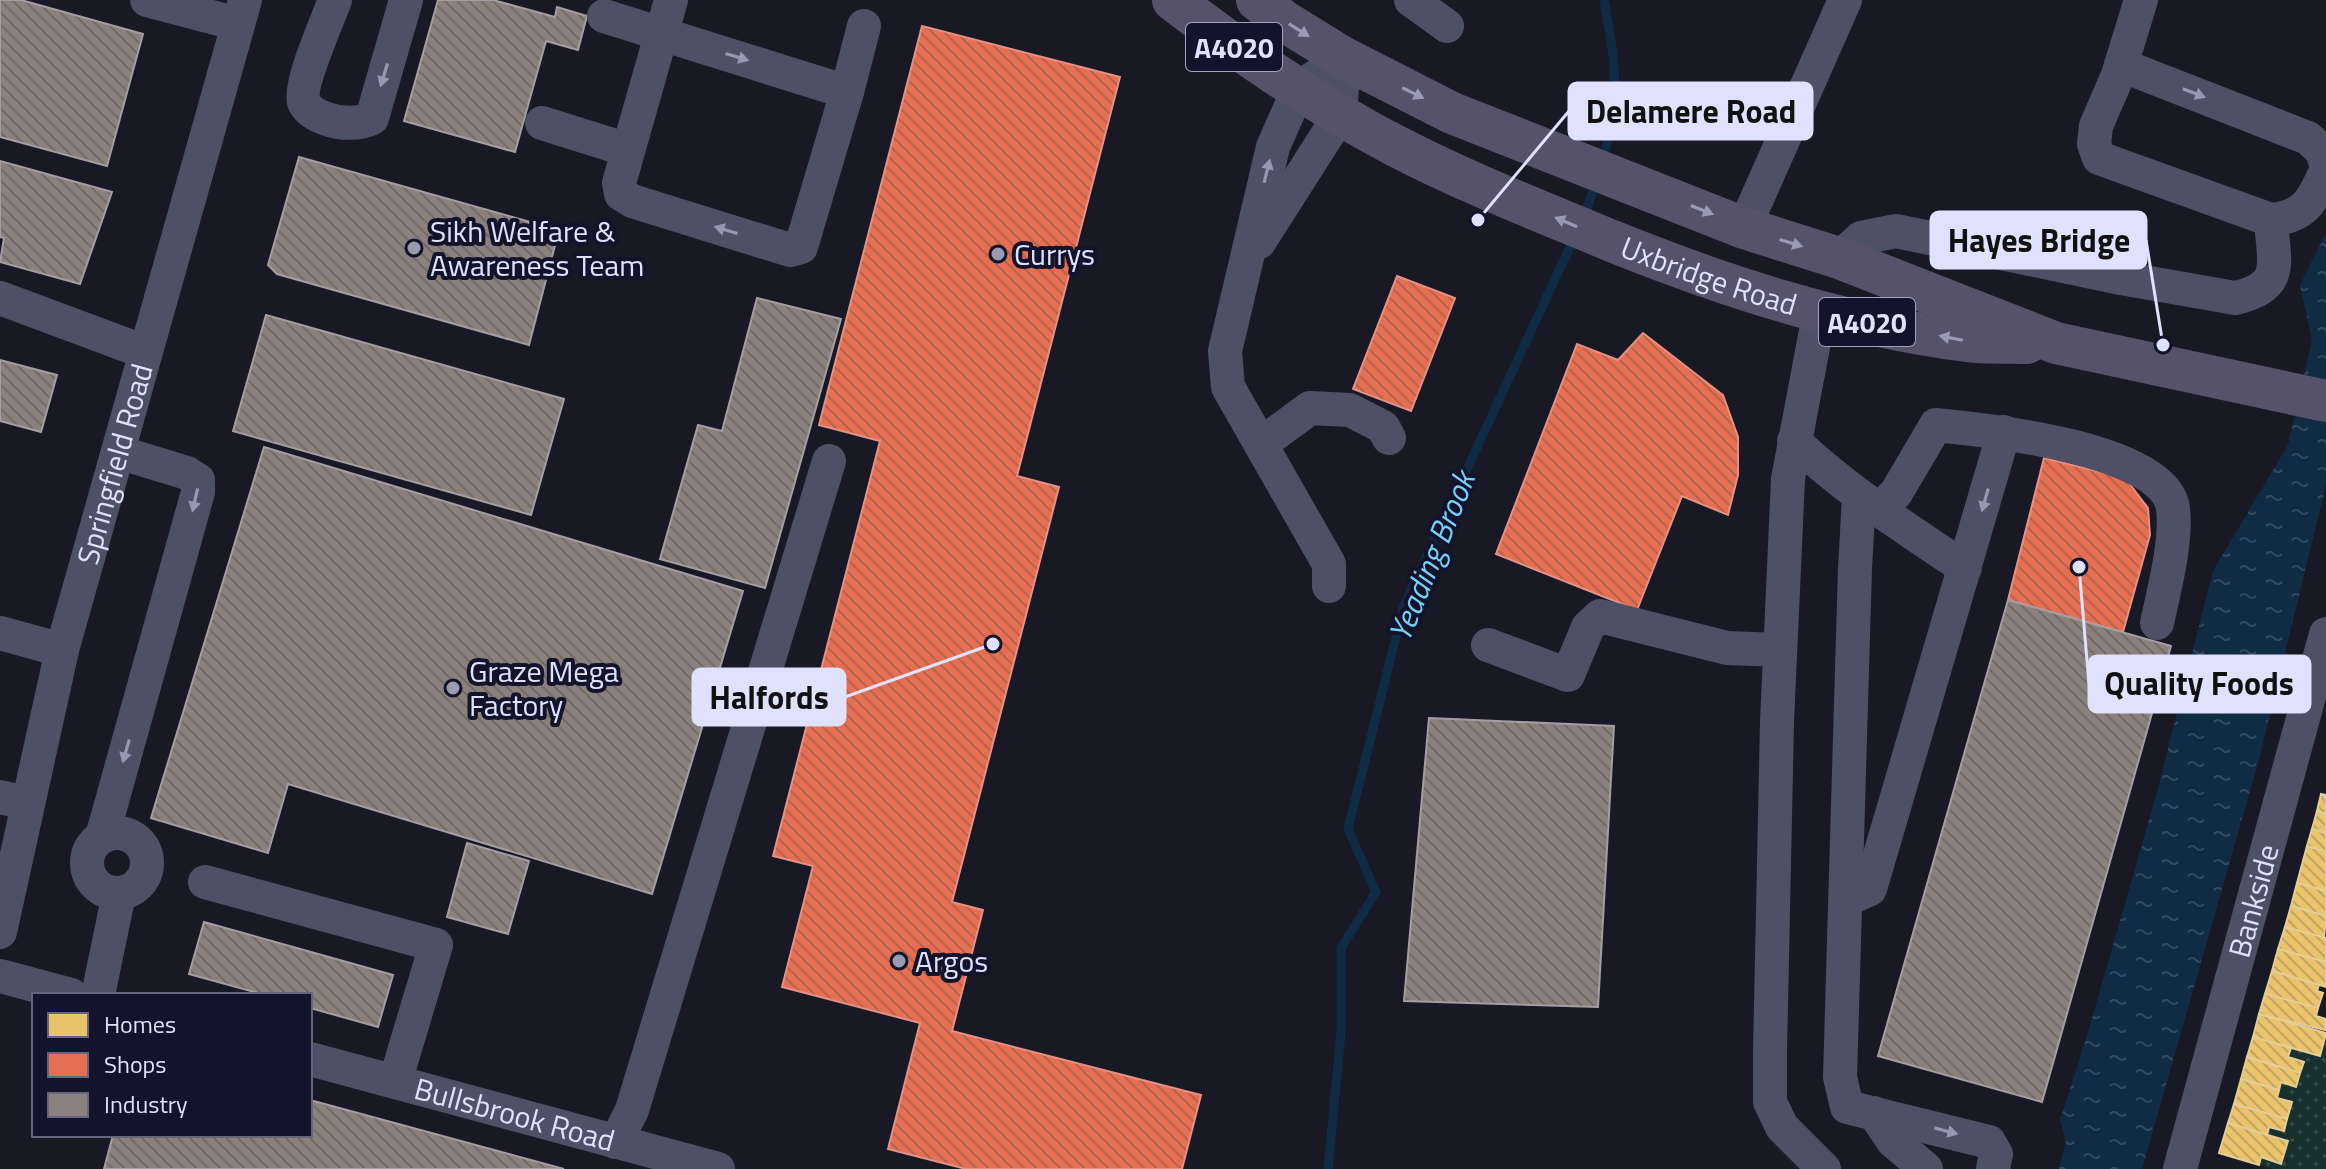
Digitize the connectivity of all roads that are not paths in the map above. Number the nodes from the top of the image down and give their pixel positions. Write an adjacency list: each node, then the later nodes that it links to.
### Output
1 (147, 0): 10 (street)
2 (335, 0): 3 (street, one-way to 2)
3 (406, 0)
4 (671, 0): 14 (street)
5 (1173, 0): 17 (main road, Uxbridge Road / A4020)
6 (1257, 0): 15 (main road, Uxbridge Road / A4020, one-way to 15)
7 (1411, 0): 13 (street)
8 (1845, 0): 26 (street)
9 (2141, 0): 16 (street)
10 (242, 12): 33 (street, Springfield Road)
11 (604, 16): 14 (street)
12 (864, 26): 18 (street)
13 (1447, 26)
14 (663, 34): 18 (street, one-way to 18); 21 (street)
15 (1344, 58): 17 (street); 19 (street); 24 (main road, Uxbridge Road / A4020, one-way to 24)
16 (2121, 65): 22 (street, one-way to 22); 25 (street)
17 (1299, 88): 19 (main road, Uxbridge Road / A4020); 29 (street, one-way to 17)
18 (847, 92): 21 (street, one-way to 21)
19 (1340, 115): 27 (main road, Uxbridge Road / A4020, one-way to 19); 29 (street)
20 (542, 123): 21 (street)
21 (628, 150)
22 (2326, 164)
23 (2326, 171): 25 (street)
24 (1645, 188): 26 (main road, Uxbridge Road / A4020, one-way to 26); 27 (main road)
25 (2271, 220): 28 (street)
26 (1744, 228): 28 (main road, Uxbridge Road / A4020, one-way to 28)
27 (1653, 258): 31 (main road, Uxbridge Road / A4020)
28 (1839, 258): 31 (main road, A4020); 32 (main road, Uxbridge Road / A4020)
29 (1244, 266): 38 (street)
30 (0, 298): 33 (street)
31 (1825, 314): 32 (main road, Uxbridge Road / A4020, one-way to 31); 37 (street)
32 (2056, 343): 34 (main road, A4020)
33 (145, 352): 39 (street, Springfield Road)
34 (2326, 401)
35 (2004, 432): 41 (street); 42 (street, one-way to 42); 44 (street)
36 (1389, 438): 38 (street)
37 (1794, 441): 41 (street); 49 (street)
38 (1261, 444): 43 (street)
39 (118, 452): 48 (street, Springfield Road); 53 (street, one-way to 53)
40 (829, 461): 64 (street)
41 (1869, 504): 42 (street); 51 (street)
42 (1965, 568): 52 (street)
43 (1329, 586)
44 (2157, 623)
45 (0, 633): 48 (street)
46 (2325, 644): 69 (street, Bankside)
47 (1488, 645): 49 (street)
48 (62, 650): 50 (street, Springfield Road)
49 (1780, 650): 66 (street)
50 (14, 800): 57 (street, Springfield Road)
51 (1849, 804): 52 (street); 56 (street)
52 (1893, 806): 56 (street)
53 (102, 837): 55 (street); 55 (street)
54 (205, 882): 62 (street)
55 (119, 894): 60 (street)
56 (1846, 900): 63 (street)
57 (0, 932)
58 (0, 976): 59 (street)
59 (64, 993)
60 (98, 993)
61 (312, 1060): 62 (street, Bullsbrook Road)
62 (395, 1082): 64 (street, Bullsbrook Road)
63 (1874, 1113): 67 (street); 68 (street, one-way to 68)
64 (616, 1142): 65 (street, Bullsbrook Road)
65 (718, 1169)
66 (1824, 1169)
67 (1926, 1169)
68 (1993, 1169)
69 (2180, 1169)

